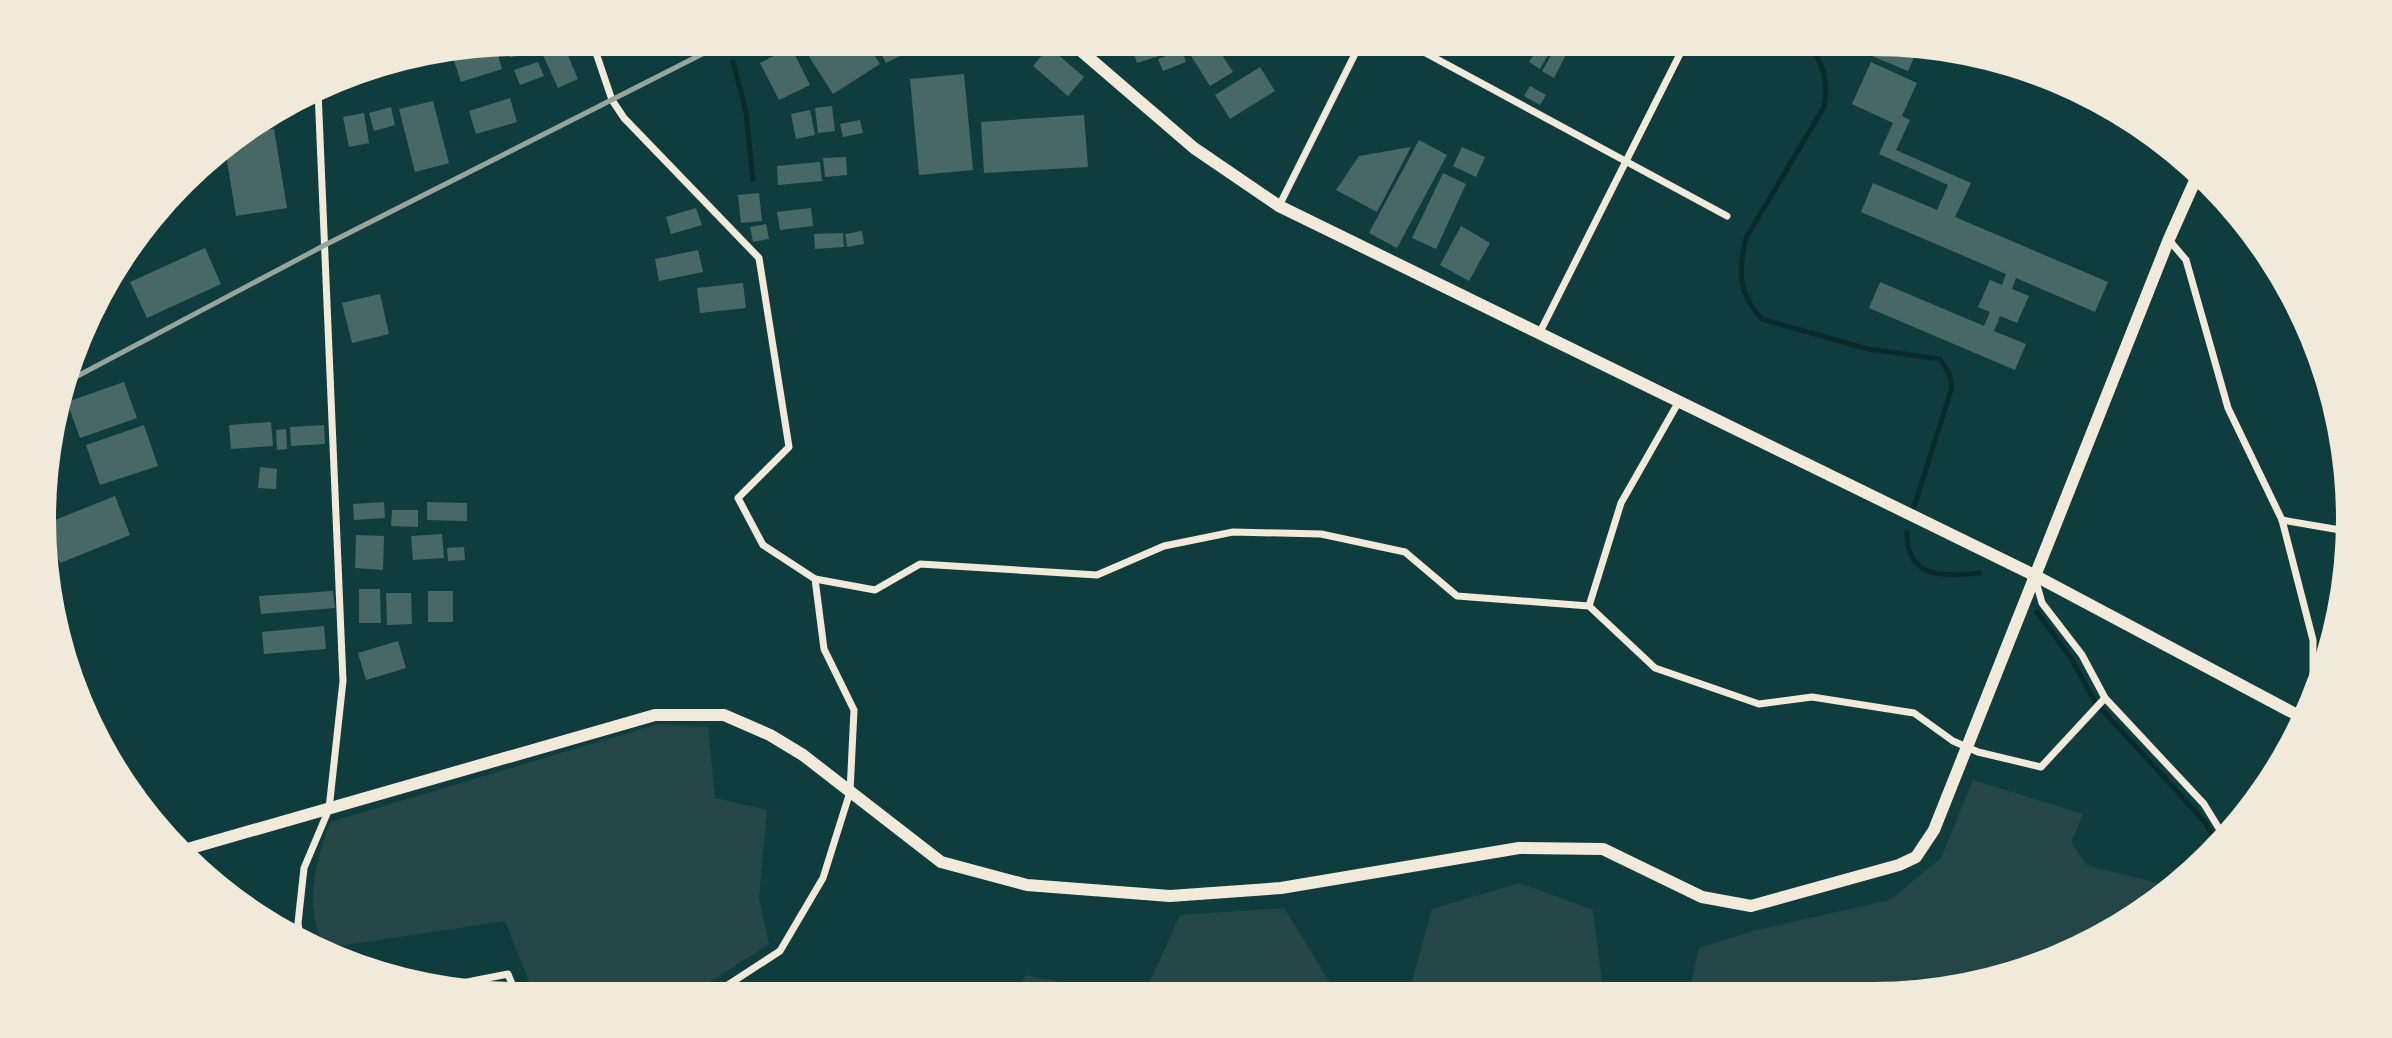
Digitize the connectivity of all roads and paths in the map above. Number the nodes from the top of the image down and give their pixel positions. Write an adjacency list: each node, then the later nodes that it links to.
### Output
1 (597, 56): 17 (street)
2 (1087, 56): 9 (street)
3 (1354, 56): 9 (street)
4 (1431, 56): 7 (street)
5 (1679, 56): 7 (street)
6 (318, 102): 23 (street)
7 (1626, 163): 10 (street); 12 (street)
8 (2193, 185): 11 (street)
9 (1279, 206): 12 (street)
10 (1727, 216)
11 (2169, 239): 14 (street); 16 (street)
12 (1539, 335): 13 (street)
13 (1678, 403): 16 (street); 18 (street)
14 (2282, 520): 15 (street); 19 (street)
15 (2336, 529)
16 (2034, 575): 20 (street); 21 (street); 22 (street)
17 (815, 579): 18 (street); 22 (street)
18 (1590, 606): 20 (street)
19 (2313, 662)
20 (2104, 699): 24 (street)
21 (2293, 713)
22 (850, 792): 23 (street); 29 (street)
23 (329, 809): 25 (street); 26 (street)
24 (2218, 828)
25 (193, 847)
26 (298, 926)
27 (478, 980): 28 (street)
28 (511, 982)
29 (732, 982)

